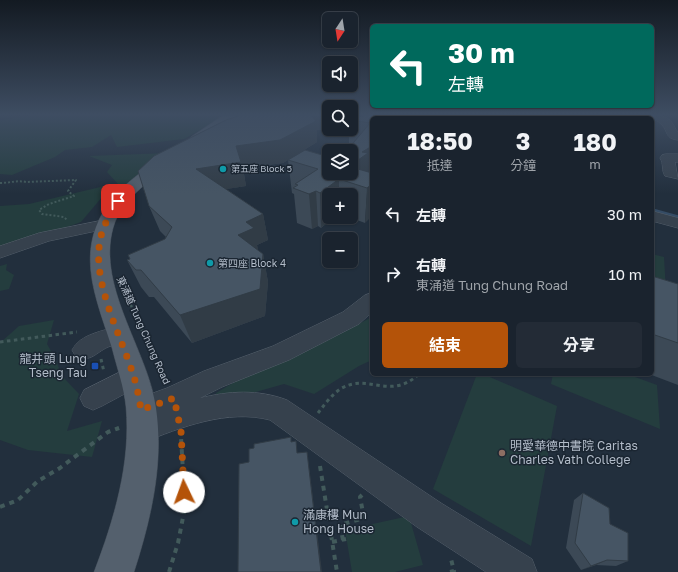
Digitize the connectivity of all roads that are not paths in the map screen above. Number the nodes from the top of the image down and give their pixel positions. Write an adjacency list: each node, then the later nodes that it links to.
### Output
1 (195, 141): 6 (main road, 東涌道 Tung Chung Road)
2 (678, 158): 3 (street)
3 (678, 175)
4 (654, 217): 5 (street)
5 (678, 223)
6 (104, 225): 7 (street); 9 (main road, 東涌道 Tung Chung Road)
7 (0, 252)
8 (370, 302): 13 (street)
9 (119, 335): 10 (street); 11 (main road, 東涌道 Tung Chung Road)
10 (81, 341)
11 (134, 376): 12 (street); 14 (main road, 東涌道 Tung Chung Road)
12 (93, 398)
13 (177, 415): 14 (street); 16 (street)
14 (135, 422): 15 (main road, 東涌道 Tung Chung Road)
15 (114, 572)
16 (519, 572)

